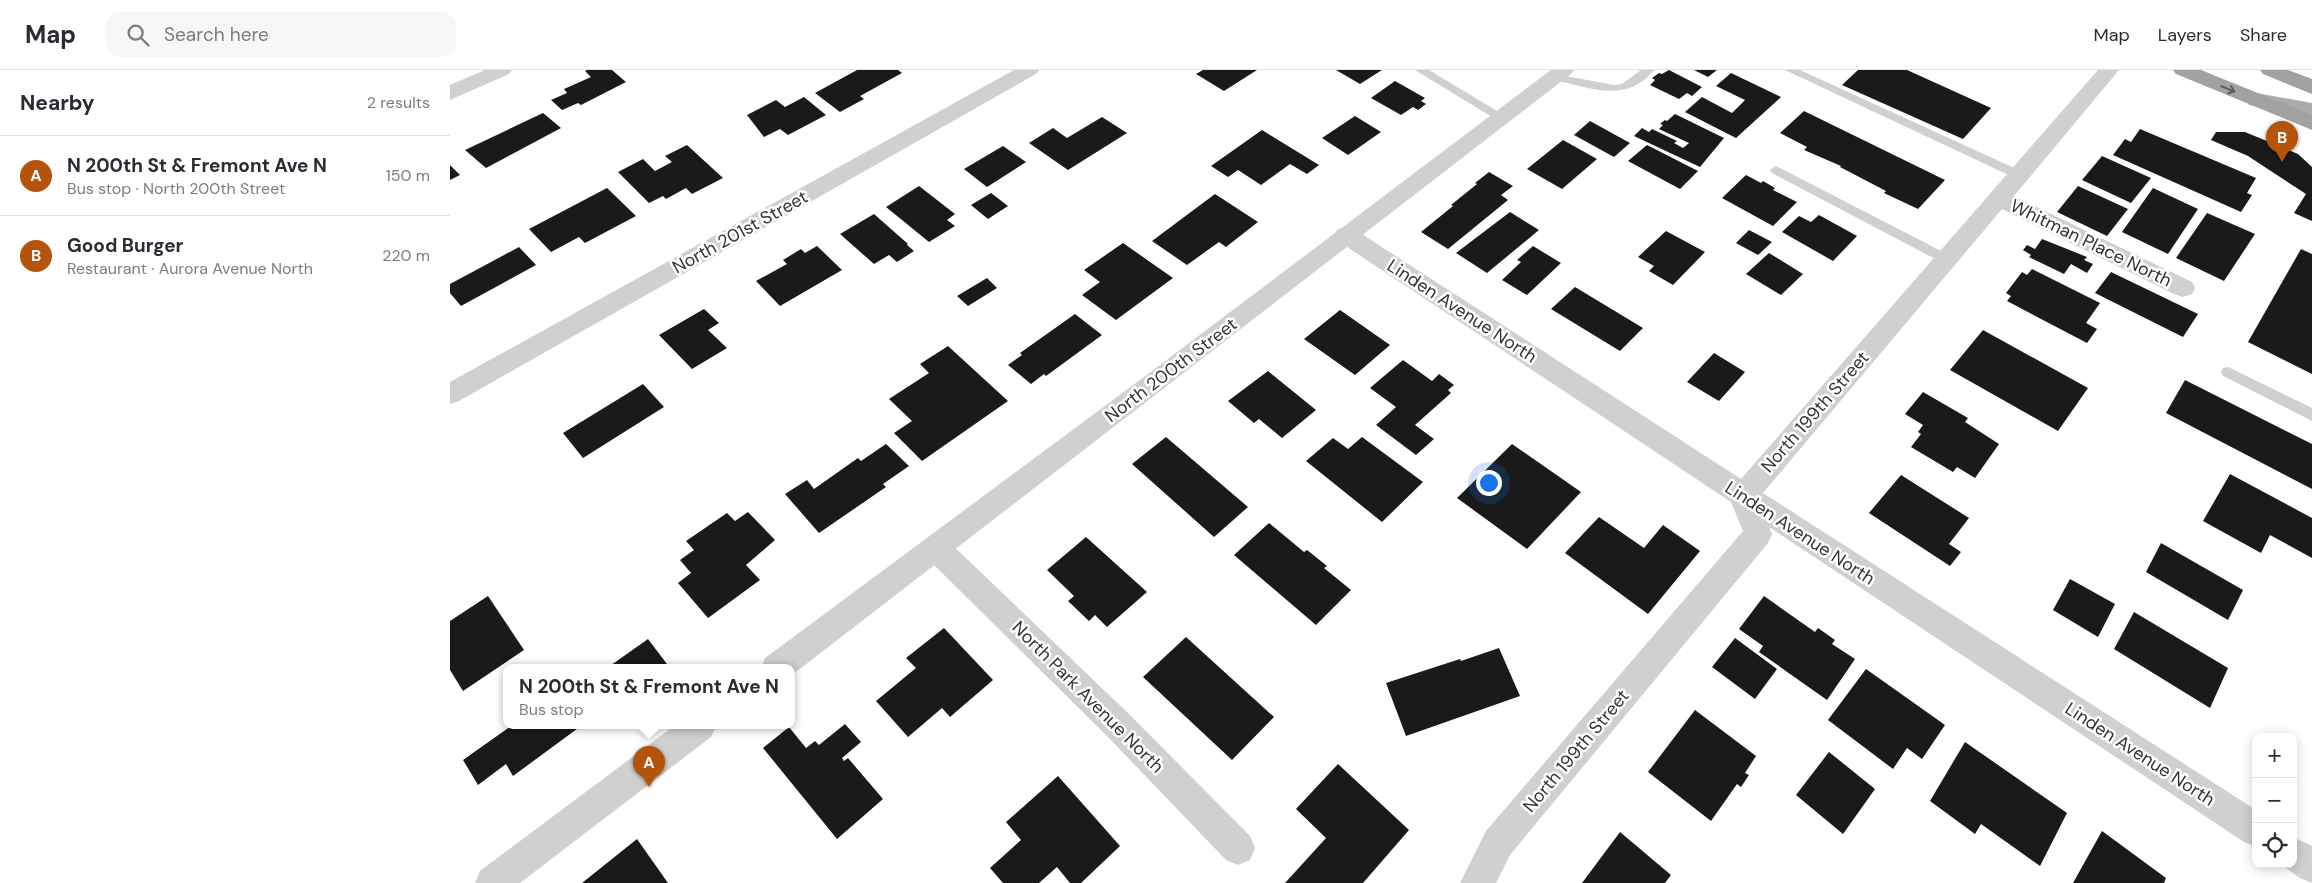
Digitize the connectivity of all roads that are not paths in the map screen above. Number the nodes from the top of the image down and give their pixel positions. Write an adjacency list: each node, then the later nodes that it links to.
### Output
1 (502, 70): 11 (street)
2 (1029, 70): 23 (street, North 201st Street)
3 (1421, 70): 14 (lane)
4 (1648, 70): 9 (lane)
5 (1790, 70): 17 (lane)
6 (2109, 70): 17 (street, North 199th Street)
7 (2183, 70): 12 (highway, one-way to 12)
8 (2270, 70): 10 (highway)
9 (1559, 73): 14 (street, North 200th Street)
10 (2312, 87)
11 (450, 93)
12 (2256, 100): 13 (main road); 15 (highway)
13 (2312, 110)
14 (1502, 117): 19 (street, North 200th Street)
15 (2312, 123)
16 (1776, 170): 20 (lane)
17 (2019, 175): 18 (street, North 199th Street)
18 (2000, 198): 20 (street, North 199th Street); 21 (street, Whitman Place North)
19 (1346, 235): 25 (street, Linden Avenue North); 26 (street, North 200th Street)
20 (1946, 260): 25 (street, North 199th Street)
21 (2183, 288)
22 (2228, 372): 24 (lane)
23 (450, 394)
24 (2312, 414)
25 (1743, 496): 29 (street, Linden Avenue North); 34 (street, North 199th Street)
26 (936, 548): 27 (street, North 200th Street); 30 (street, North Park Avenue North)
27 (781, 664)
28 (696, 729): 33 (street)
29 (2252, 827)
30 (1238, 848)
31 (2297, 857): 32 (street)
32 (2312, 868): 35 (street)
33 (492, 883)
34 (1477, 883)
35 (2306, 883)

